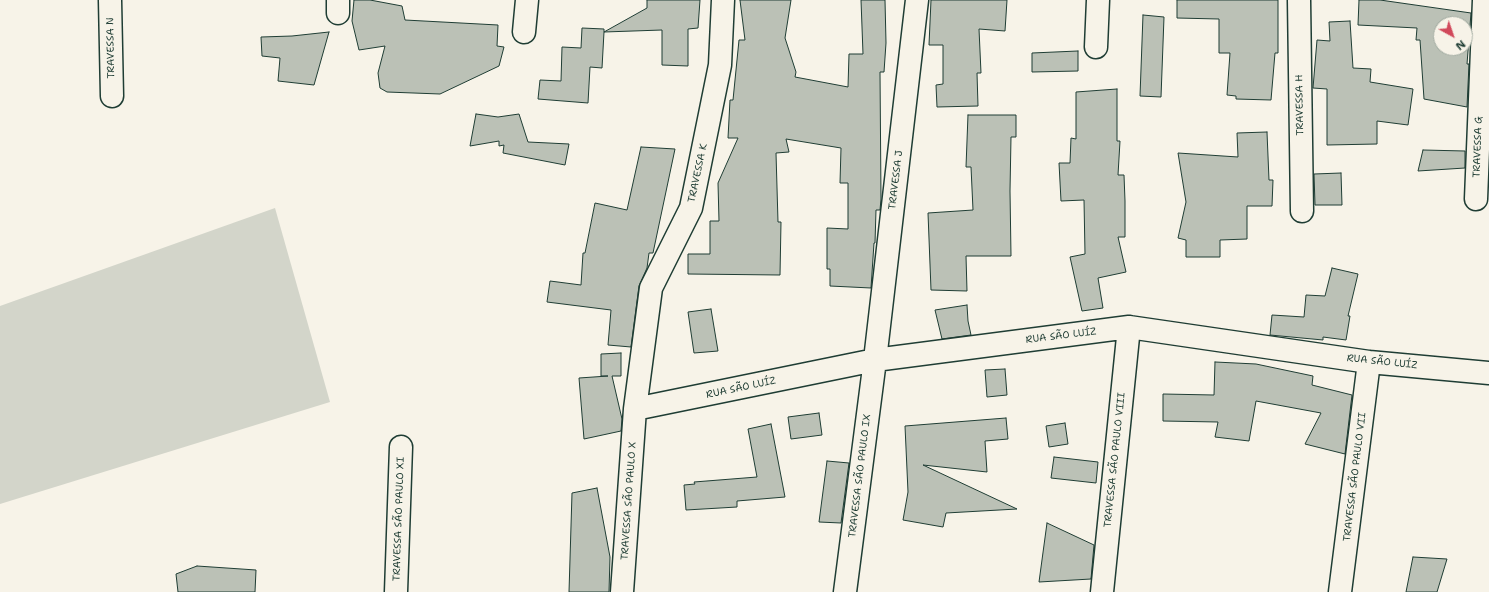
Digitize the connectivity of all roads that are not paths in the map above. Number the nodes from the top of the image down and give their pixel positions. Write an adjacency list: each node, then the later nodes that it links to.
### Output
1 (110, 0): 10 (street, TRAVESSA N)
2 (526, 0): 8 (street)
3 (723, 0): 17 (street, TRAVESSA K)
4 (916, 0): 14 (street, TRAVESSA J)
5 (1098, 0): 9 (street)
6 (1299, 0): 12 (street, TRAVESSA H)
7 (1484, 0): 11 (street, TRAVESSA G)
8 (524, 32)
9 (1096, 47)
10 (112, 96)
11 (1476, 198)
12 (1302, 211)
13 (1129, 327): 14 (street, RUA SÃO LUÍZ); 15 (street, RUA SÃO LUÍZ); 22 (street, TRAVESSA SÃO PAULO VIII)
14 (875, 360): 17 (street, RUA SÃO LUÍZ); 21 (street, TRAVESSA SÃO PAULO IX)
15 (1369, 362): 16 (street, RUA SÃO LUÍZ); 23 (street, TRAVESSA SÃO PAULO VII)
16 (1489, 373)
17 (635, 409): 20 (street, TRAVESSA SÃO PAULO X)
18 (401, 447): 19 (street, TRAVESSA SÃO PAULO XI)
19 (396, 592)
20 (622, 592)
21 (846, 592)
22 (1102, 592)
23 (1340, 592)

